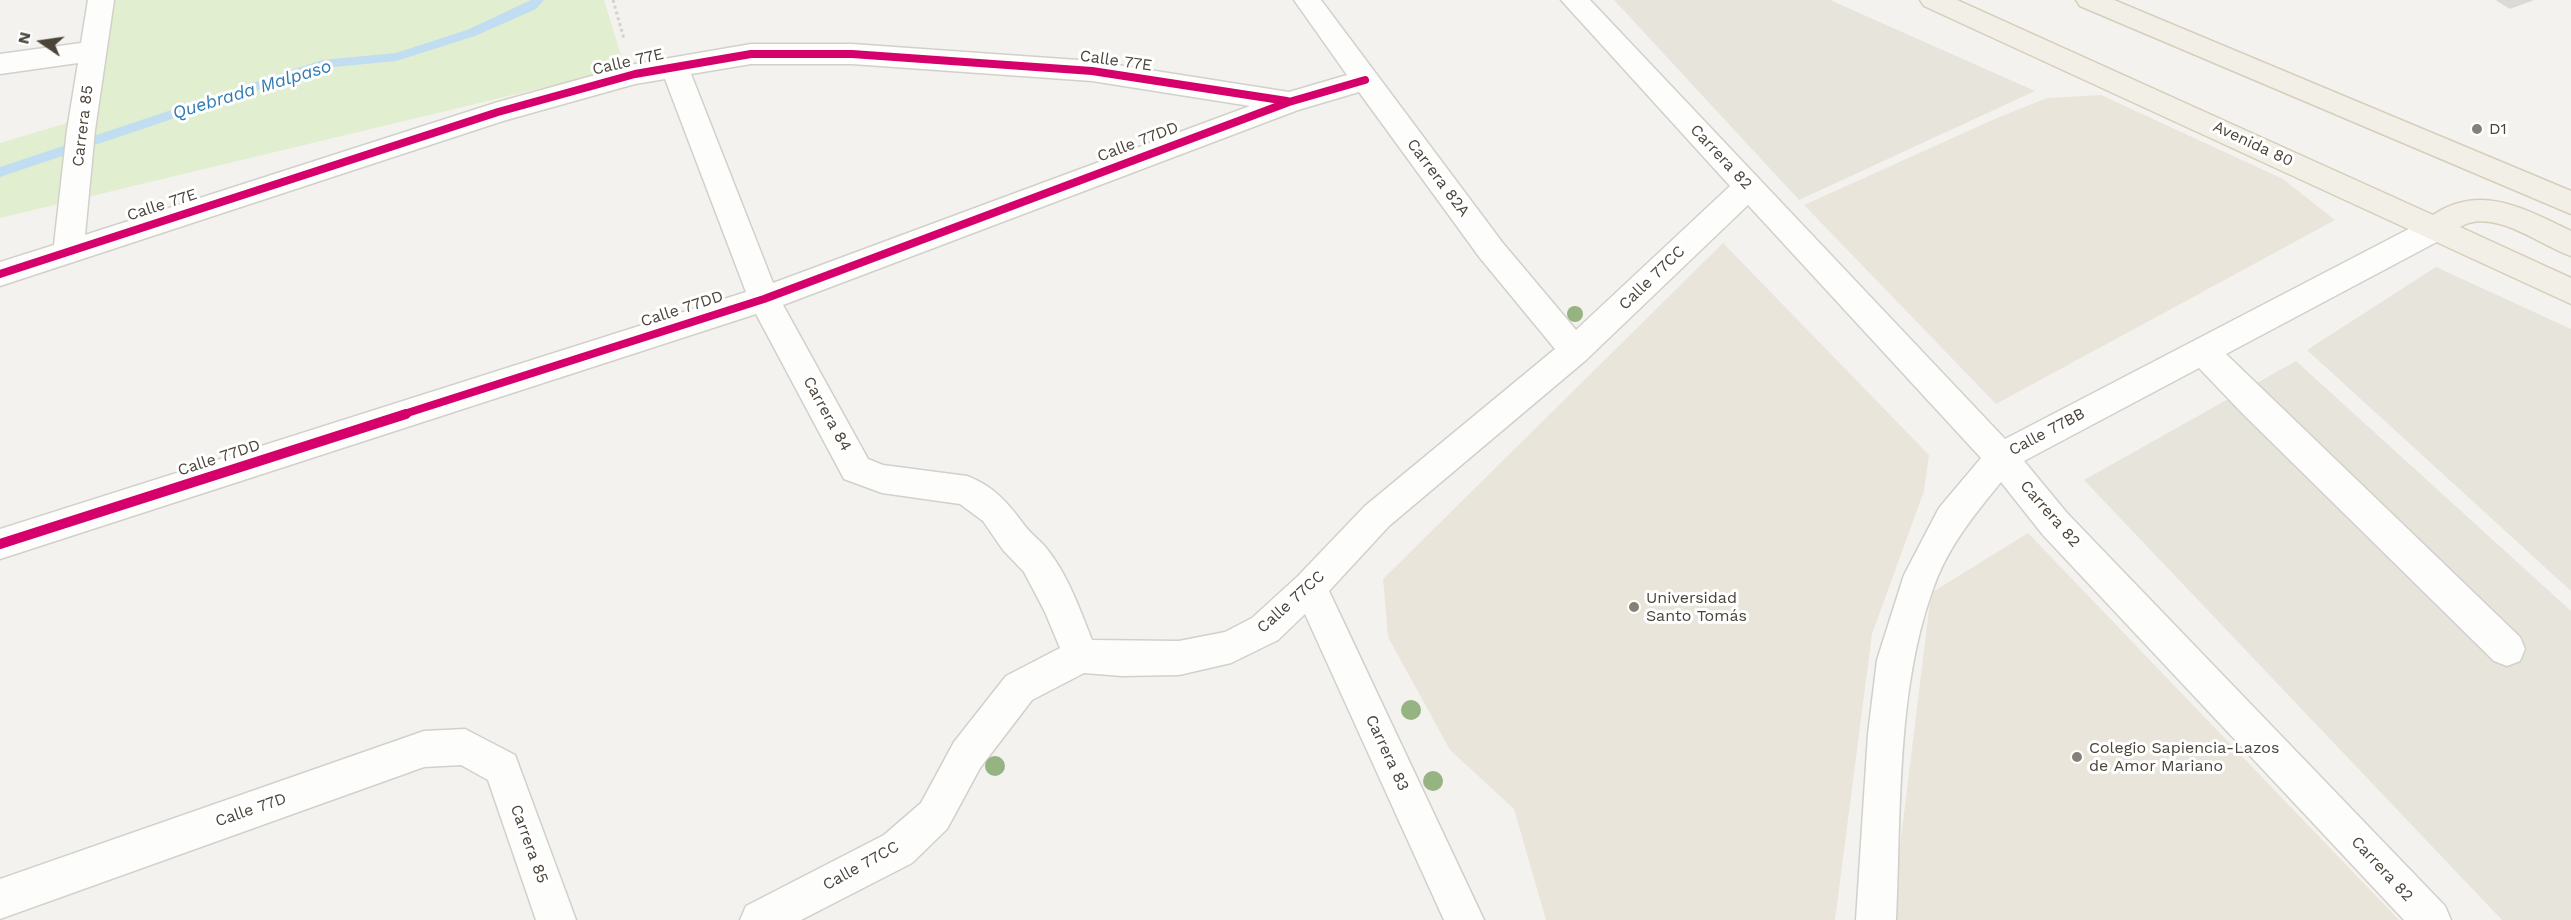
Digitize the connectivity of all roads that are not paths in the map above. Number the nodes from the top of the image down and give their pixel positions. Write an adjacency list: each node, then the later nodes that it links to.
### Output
1 (101, 0): 6 (street, Carrera 85)
2 (1307, 0): 9 (street, Carrera 82A)
3 (1574, 0): 11 (street, Carrera 82)
4 (1933, 0): 15 (main road, Avenida 80)
5 (2089, 0): 12 (main road)
6 (93, 51): 7 (street); 13 (street, Carrera 85)
7 (0, 64)
8 (674, 67): 10 (street, Calle 77E); 14 (street, Calle 77E); 20 (street, Carrera 84)
9 (1365, 80): 10 (street, Calle 77DD); 21 (street, Carrera 82A)
10 (1288, 102): 20 (street, Calle 77DD)
11 (1749, 186): 21 (street, Calle 77CC); 23 (street, Carrera 82)
12 (2571, 203)
13 (73, 218): 14 (street); 17 (street, Carrera 85); 18 (street)
14 (143, 227): 17 (street, Calle 77E)
15 (2435, 229): 16 (main road); 19 (main road, Avenida 80); 22 (street, Calle 77BB)
16 (2571, 244)
17 (68, 252): 18 (street, Calle 77E)
18 (7, 272)
19 (2571, 292)
20 (764, 299): 24 (street, Calle 77DD); 27 (street, Carrera 84)
21 (1575, 351): 25 (street, Calle 77CC)
22 (2203, 351): 23 (street, Calle 77BB); 26 (street)
23 (2001, 457): 33 (street, Calle 77BB); 34 (street, Carrera 82)
24 (0, 543)
25 (1310, 587): 27 (street, Calle 77CC); 32 (street, Carrera 83)
26 (2507, 649)
27 (1081, 656): 31 (street, Calle 77CC)
28 (502, 768): 29 (street, Calle 77D); 30 (street, Carrera 85)
29 (0, 899)
30 (556, 920)
31 (760, 920)
32 (1464, 920)
33 (1876, 920)
34 (2431, 920)

